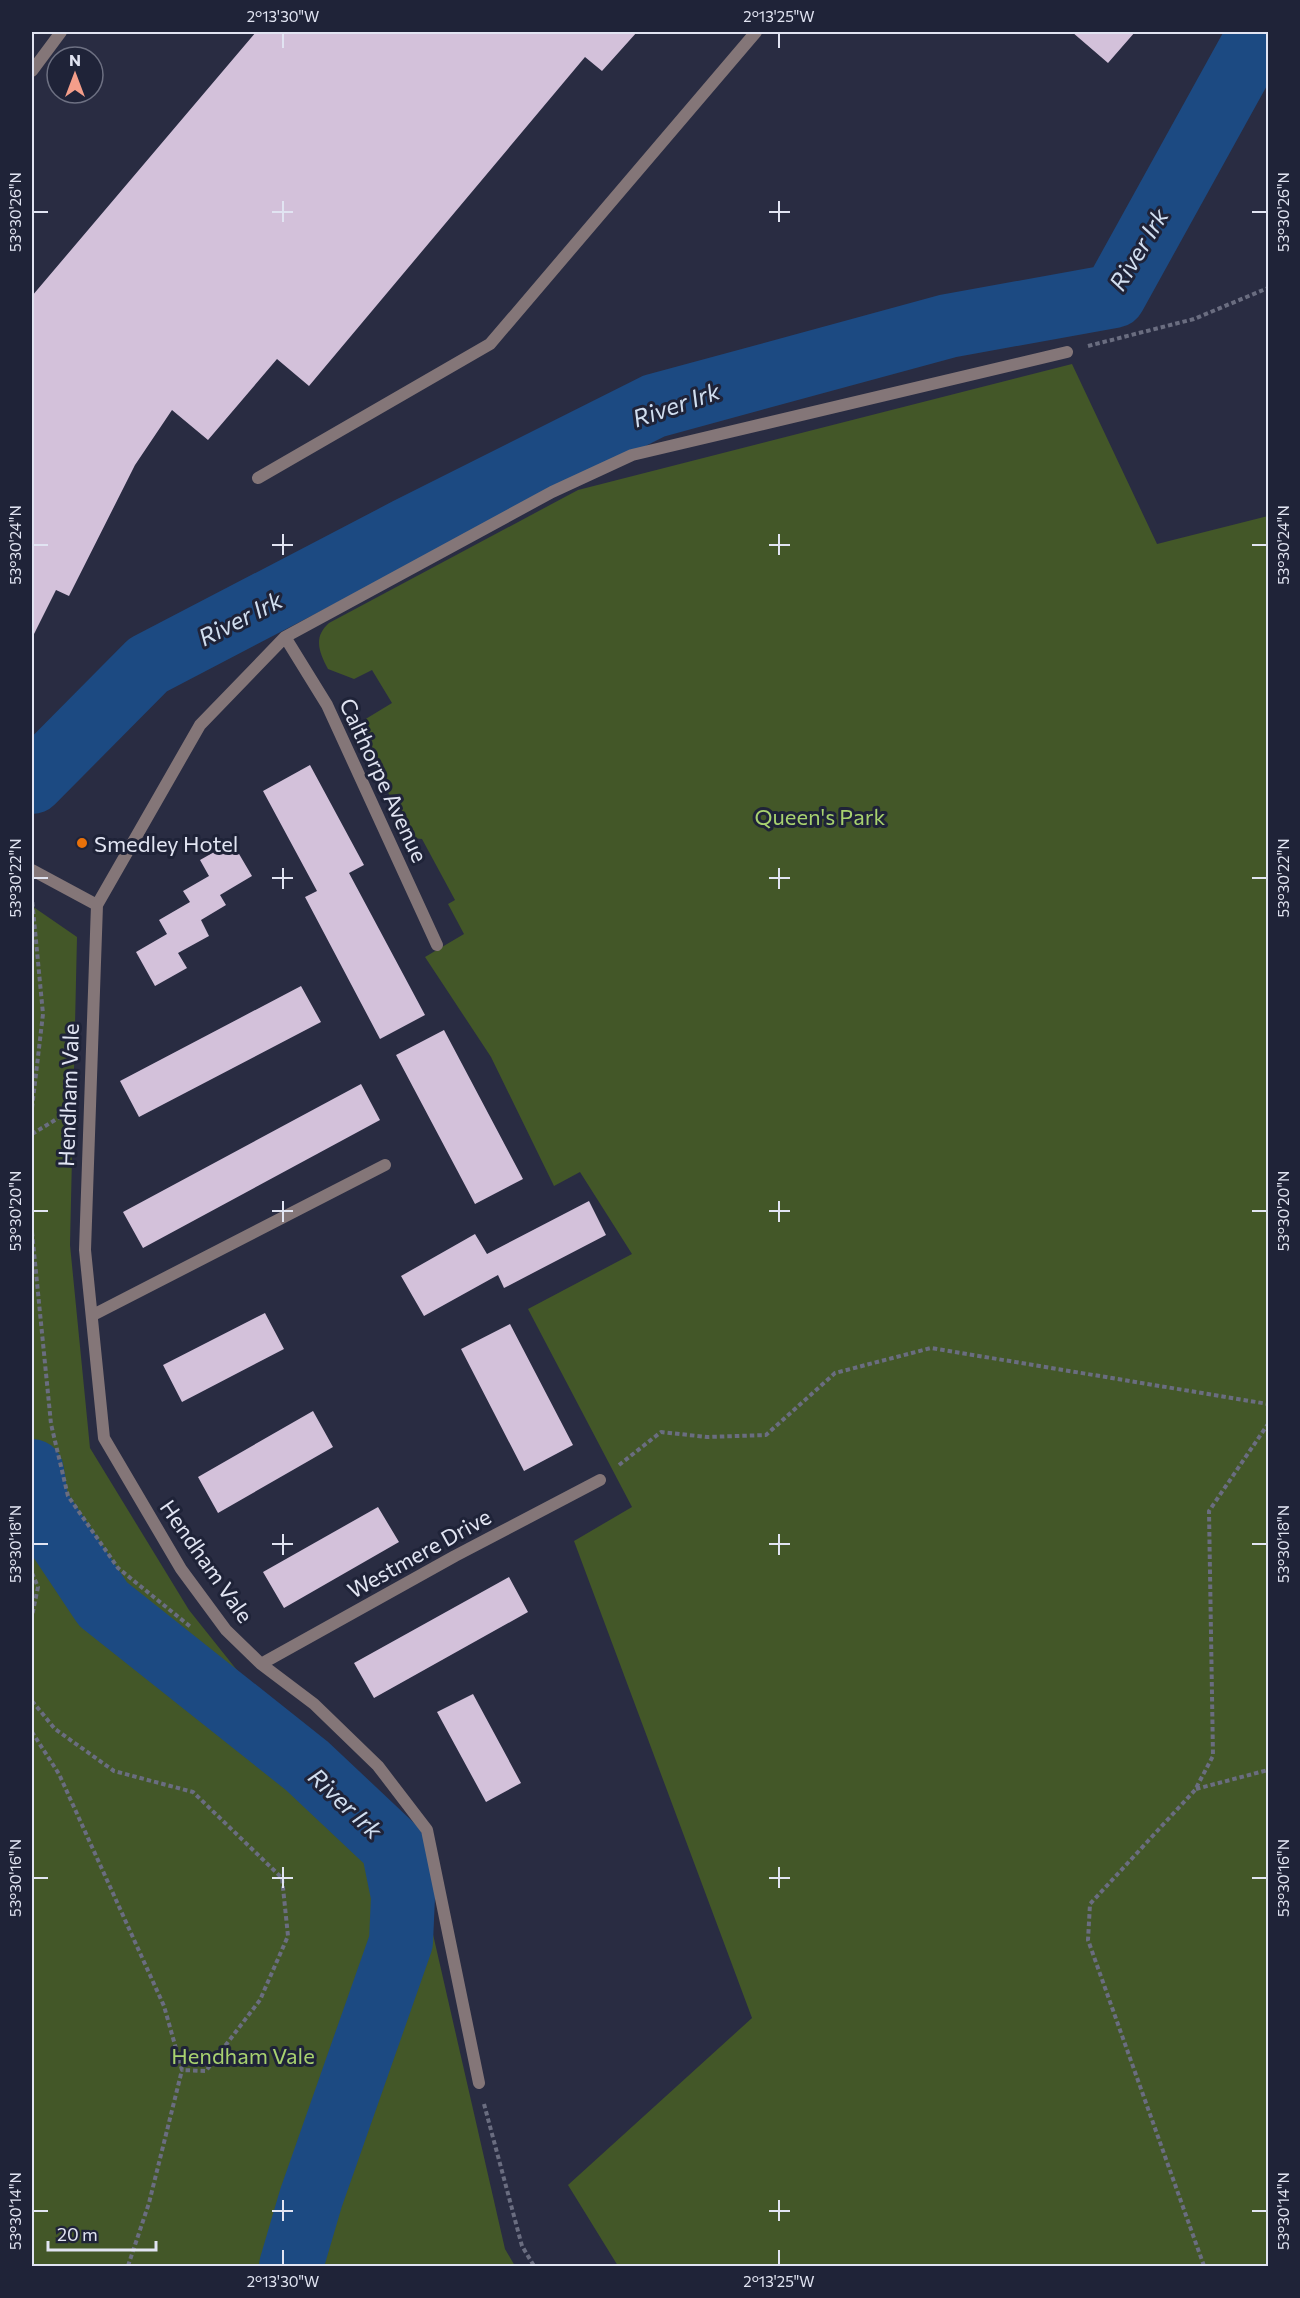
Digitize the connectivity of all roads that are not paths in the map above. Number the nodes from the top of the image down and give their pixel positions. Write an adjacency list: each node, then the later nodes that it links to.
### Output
1 (61, 32): 3 (street)
2 (756, 32): 5 (street)
3 (32, 71)
4 (1067, 352): 6 (street)
5 (258, 478)
6 (285, 637): 8 (street); 9 (street, Calthorpe Avenue)
7 (32, 870): 8 (street)
8 (97, 904): 11 (street, Hendham Vale)
9 (437, 945)
10 (385, 1165): 11 (street)
11 (93, 1315): 13 (street, Hendham Vale)
12 (600, 1480): 13 (street, Westmere Drive)
13 (261, 1664): 14 (street, Hendham Vale)
14 (479, 2083)

